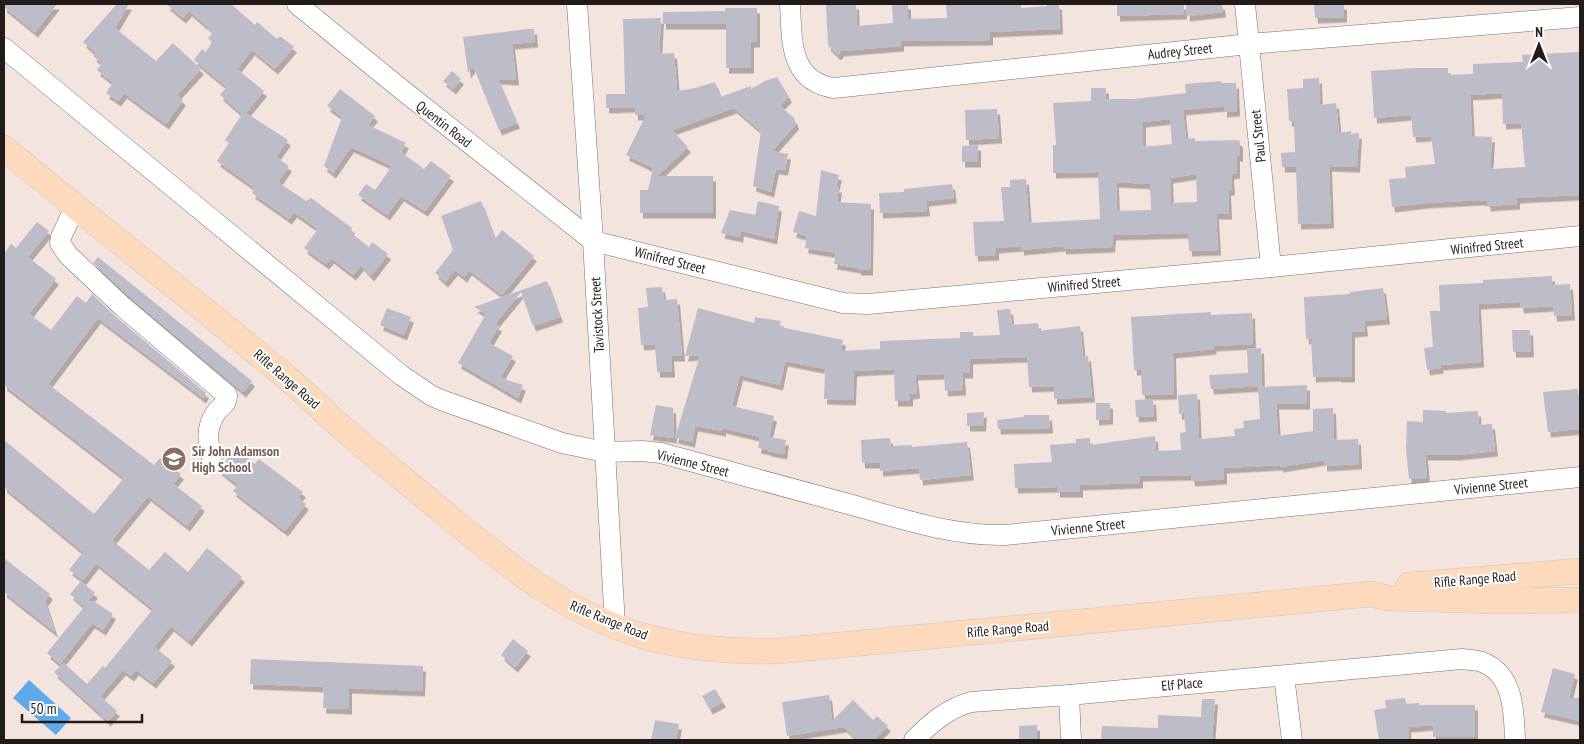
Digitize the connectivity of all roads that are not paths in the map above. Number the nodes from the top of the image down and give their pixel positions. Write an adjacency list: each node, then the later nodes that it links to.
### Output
1 (297, 4): 11 (street, Quentin Road)
2 (577, 4): 11 (street, Tavistock Street)
3 (790, 4): 6 (street, Audrey Street)
4 (1245, 4): 6 (street, Paul Street)
5 (1580, 17): 6 (street, Audrey Street)
6 (1249, 44): 12 (street, Paul Street)
7 (4, 48): 13 (street)
8 (4, 148): 9 (main road, Rifle Range Road)
9 (75, 208): 14 (street); 19 (main road, Rifle Range Road)
10 (1580, 236): 12 (street, Winifred Street)
11 (593, 241): 12 (street, Winifred Street); 13 (street, Tavistock Street)
12 (1271, 267)
13 (605, 452): 15 (street, Vivienne Street); 19 (street, Tavistock Street)
14 (212, 457)
15 (1580, 477)
16 (1580, 571): 17 (main road, Rifle Range Road)
17 (1371, 594): 18 (main road, Rifle Range Road); 19 (main road, Rifle Range Road)
18 (1580, 600)
19 (614, 626)
20 (1284, 676): 21 (street, Elf Place); 24 (street); 25 (street, Elf Place)
21 (1069, 695): 22 (street, Elf Place); 23 (street)
22 (914, 740)
23 (1071, 740)
24 (1292, 740)
25 (1515, 740)

